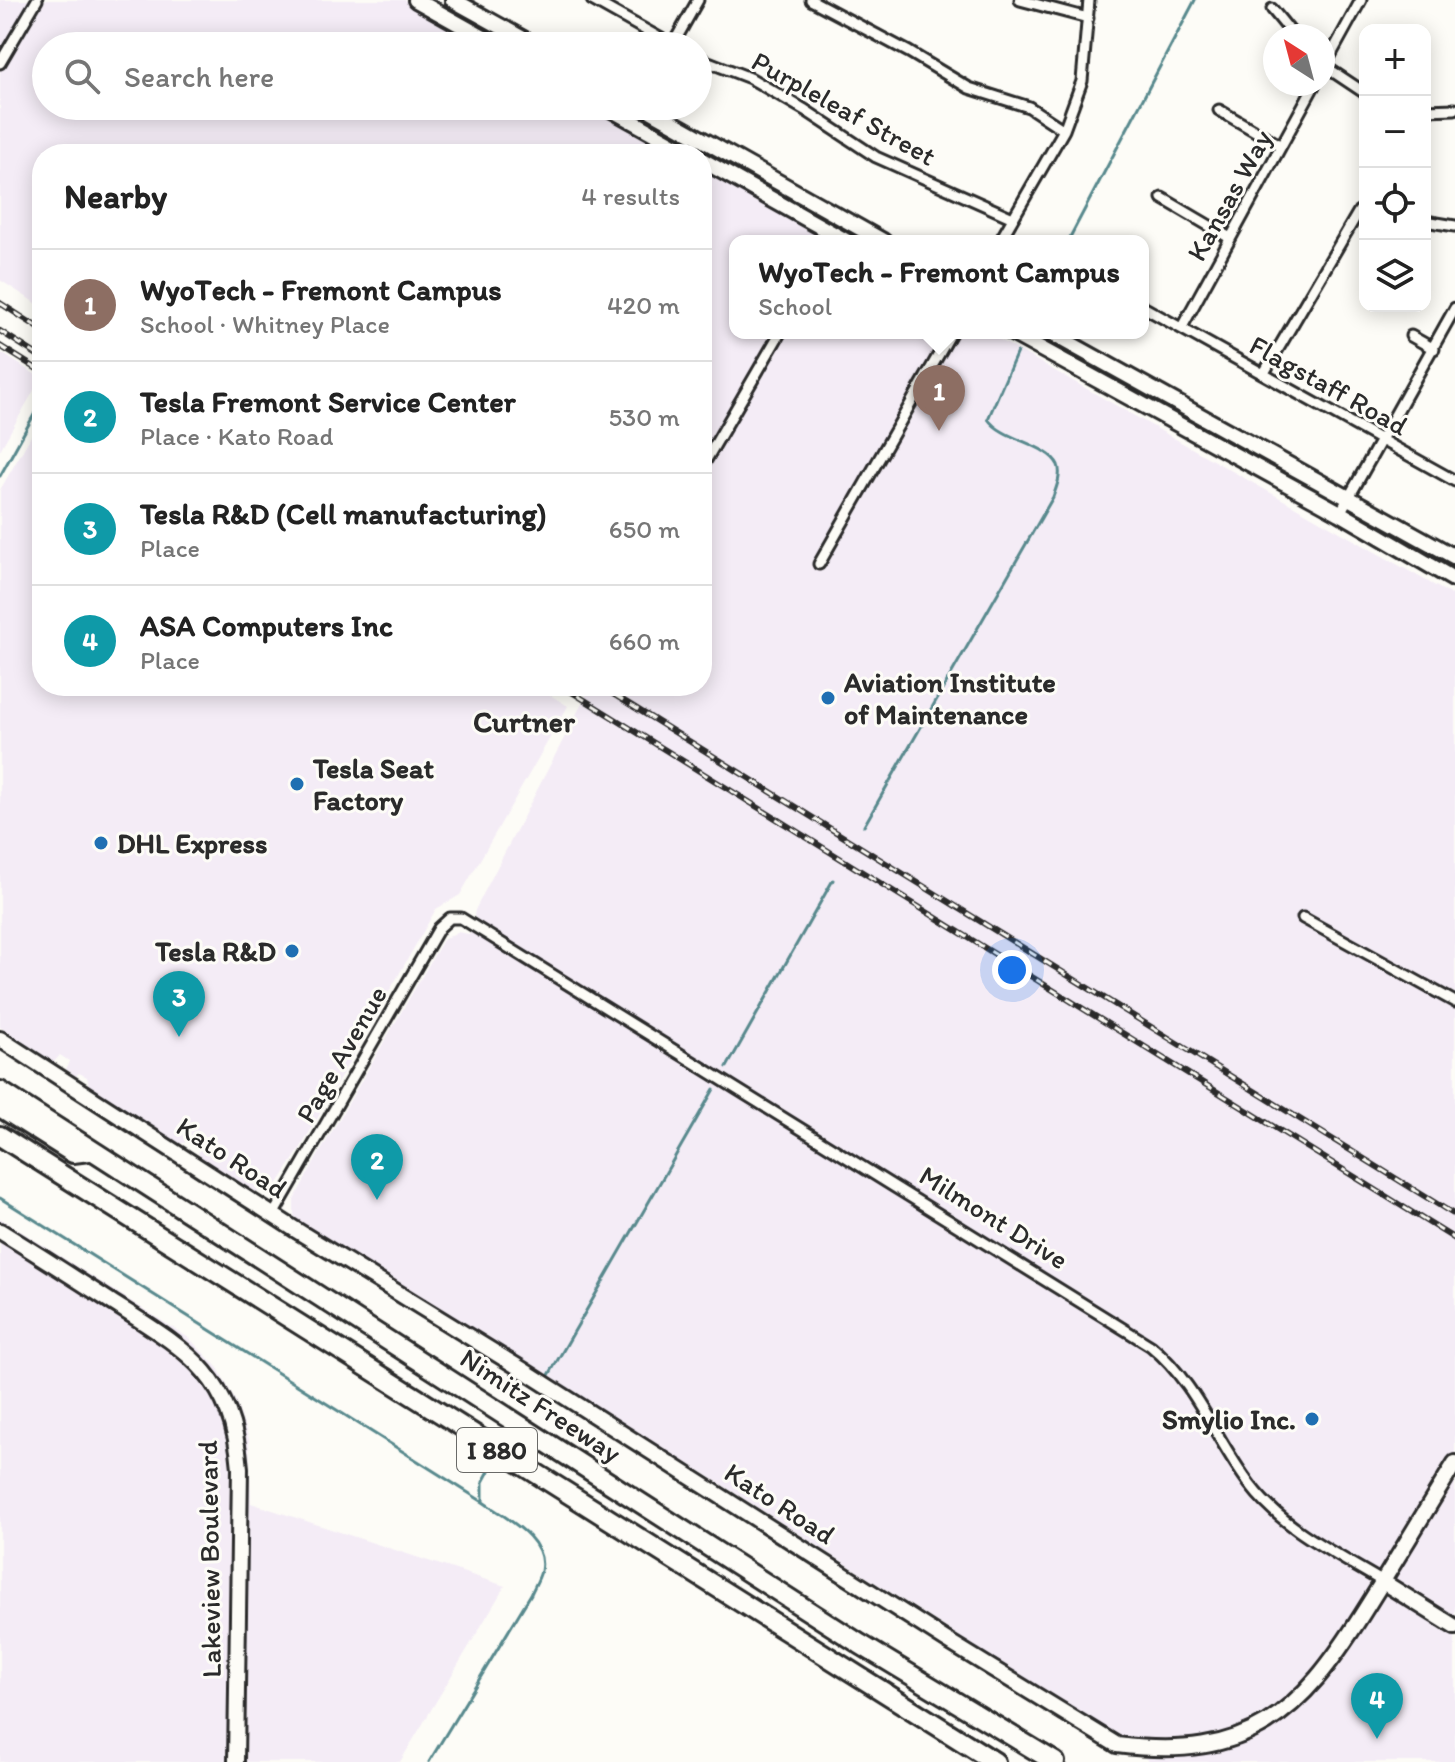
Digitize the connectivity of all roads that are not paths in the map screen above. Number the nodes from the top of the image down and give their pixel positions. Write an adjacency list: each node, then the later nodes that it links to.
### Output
1 (37, 0): 18 (street)
2 (416, 0): 13 (street)
3 (453, 0): 14 (street)
4 (592, 0): 15 (street)
5 (698, 0): 16 (street)
6 (811, 0): 28 (street)
7 (1020, 0): 11 (street)
8 (1089, 0): 11 (street)
9 (1361, 0): 17 (street)
10 (1272, 9): 12 (street)
11 (1088, 18): 28 (street)
12 (1284, 24)
13 (473, 32)
14 (511, 32)
15 (648, 32)
16 (681, 32)
17 (1335, 46)
18 (0, 63)
19 (712, 63): 36 (street, Purpleleaf Street)
20 (1335, 74): 21 (street)
21 (1359, 89)
22 (1308, 96): 32 (street, Kansas Way)
23 (1455, 109): 25 (street)
24 (1219, 110): 32 (street)
25 (1431, 110)
26 (630, 120): 29 (street)
27 (665, 120): 30 (street)
28 (1064, 130): 36 (street)
29 (673, 144)
30 (708, 144)
31 (712, 146): 37 (street)
32 (1281, 146): 44 (street, Kansas Way)
33 (712, 166): 40 (street)
34 (1162, 198): 44 (street)
35 (1359, 217): 54 (street)
36 (1013, 218): 43 (street)
37 (846, 221): 41 (street); 42 (street)
38 (1431, 222): 39 (street)
39 (1455, 226)
40 (832, 235)
41 (841, 235)
42 (872, 235)
43 (1003, 235)
44 (1230, 238): 47 (street, Kansas Way)
45 (1455, 308): 53 (street)
46 (1149, 310): 47 (street, Flagstaff Road)
47 (1182, 327): 54 (street, Flagstaff Road)
48 (1411, 336): 53 (street)
49 (777, 339): 58 (street)
50 (948, 339): 63 (street)
51 (1023, 339): 55 (street)
52 (1062, 339): 56 (street)
53 (1434, 349): 57 (street)
54 (1264, 373): 57 (street, Flagstaff Road)
55 (1138, 402): 56 (street); 61 (street)
56 (1216, 423): 60 (street)
57 (1383, 440): 59 (street, Flagstaff Road); 60 (street)
58 (712, 450)
59 (1455, 481)
60 (1349, 496): 61 (street); 62 (street)
61 (1340, 513): 64 (street)
62 (1455, 557)
63 (819, 564)
64 (1455, 580)
65 (450, 918): 73 (street, Page Avenue); 76 (street, Milmont Drive)
66 (1303, 918): 67 (street)
67 (1455, 1002)
68 (0, 1039): 73 (street, Kato Road)
69 (0, 1091): 72 (highway, Nimitz Freeway / I 880)
70 (0, 1107): 72 (highway, I 880)
71 (0, 1136): 81 (highway, I 880)
72 (91, 1150): 82 (highway, Nimitz Freeway / I 880)
73 (273, 1215): 79 (street, Kato Road)
74 (0, 1231): 80 (street, Lakeview Boulevard)
75 (1455, 1463): 76 (street)
76 (1383, 1582): 77 (street, Milmont Drive); 78 (street)
77 (1455, 1627)
78 (1267, 1739)
79 (1204, 1761)
80 (236, 1762)
81 (995, 1762)
82 (1055, 1762)

